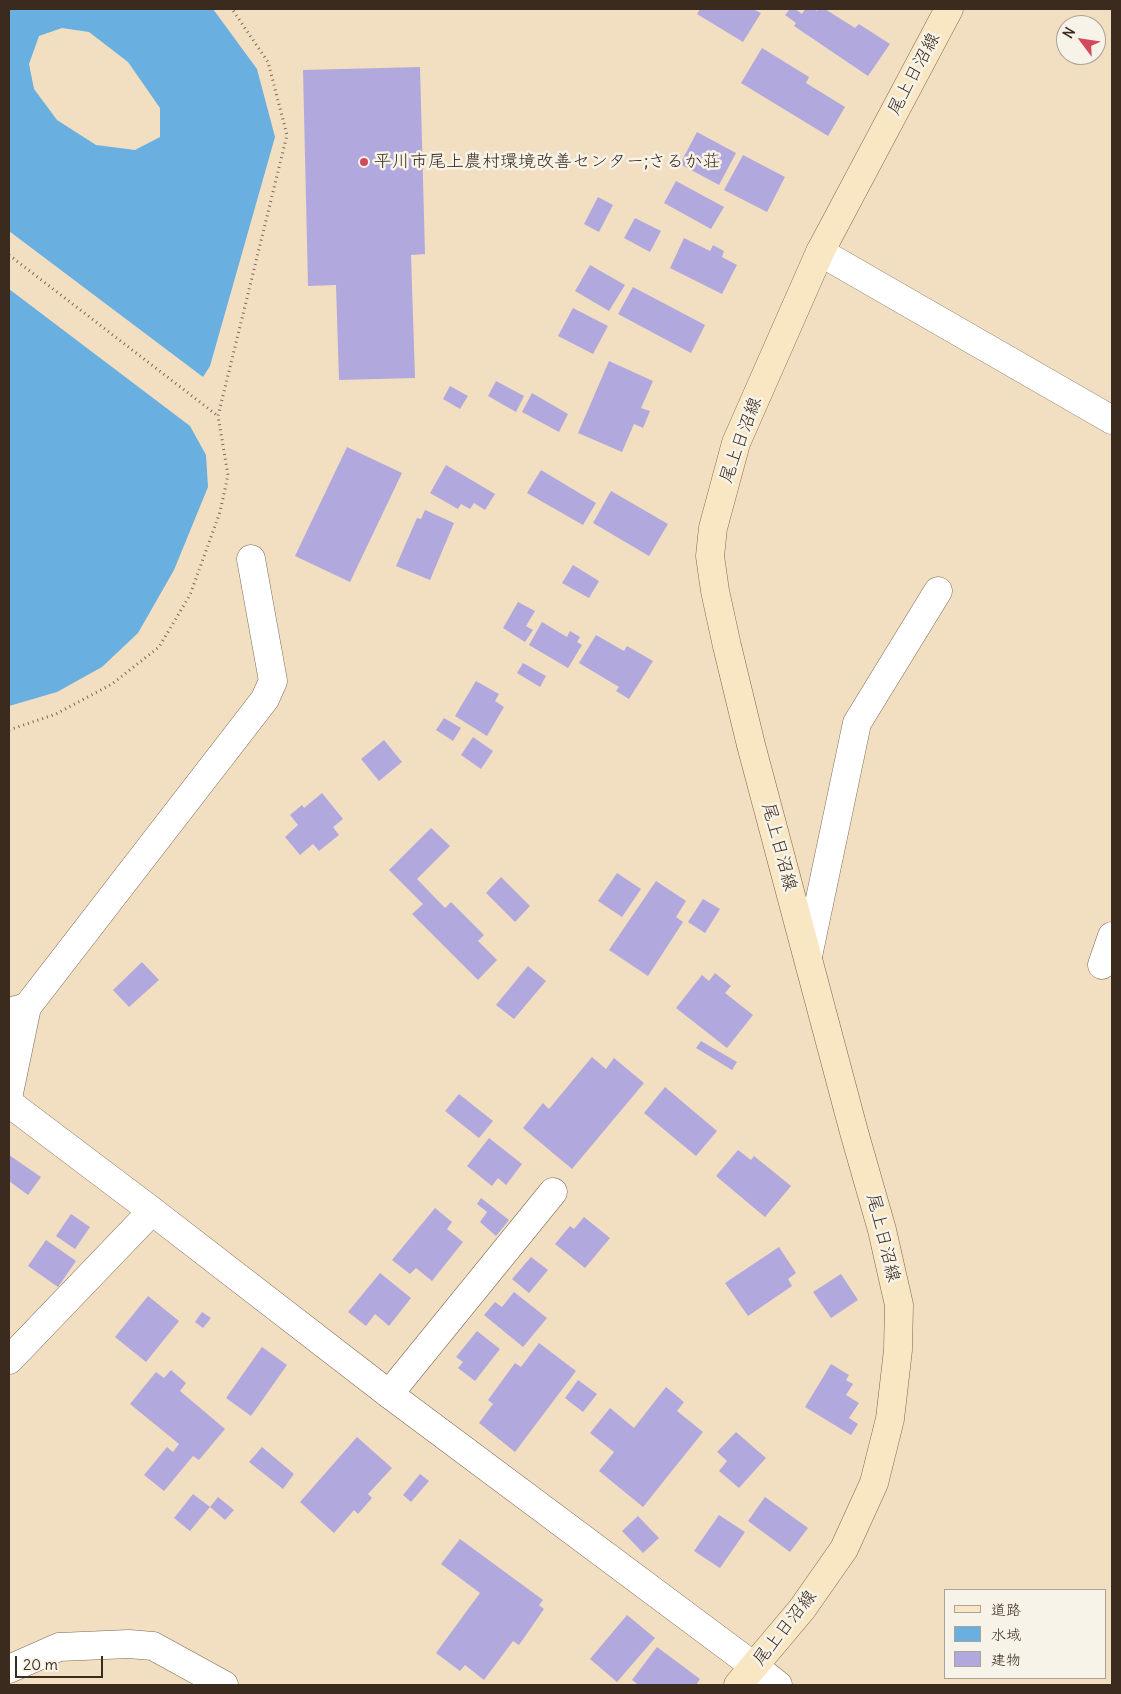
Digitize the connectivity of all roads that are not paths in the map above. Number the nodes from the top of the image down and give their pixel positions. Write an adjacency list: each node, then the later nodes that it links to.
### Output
1 (949, 9): 2 (main road, 尾上日沼線)
2 (820, 252): 3 (street); 7 (main road, 尾上日沼線)
3 (1112, 420)
4 (251, 559): 9 (street)
5 (938, 591): 7 (street)
6 (1112, 936): 8 (street)
7 (808, 956): 17 (main road, 尾上日沼線)
8 (1102, 965)
9 (18, 1009): 10 (street)
10 (9, 1093)
11 (9, 1103): 13 (street)
12 (553, 1192): 15 (street)
13 (152, 1212): 14 (street); 15 (street)
14 (9, 1360)
15 (389, 1394): 17 (street)
16 (9, 1669): 18 (street)
17 (746, 1676): 19 (street)
18 (224, 1685)
19 (778, 1685)

